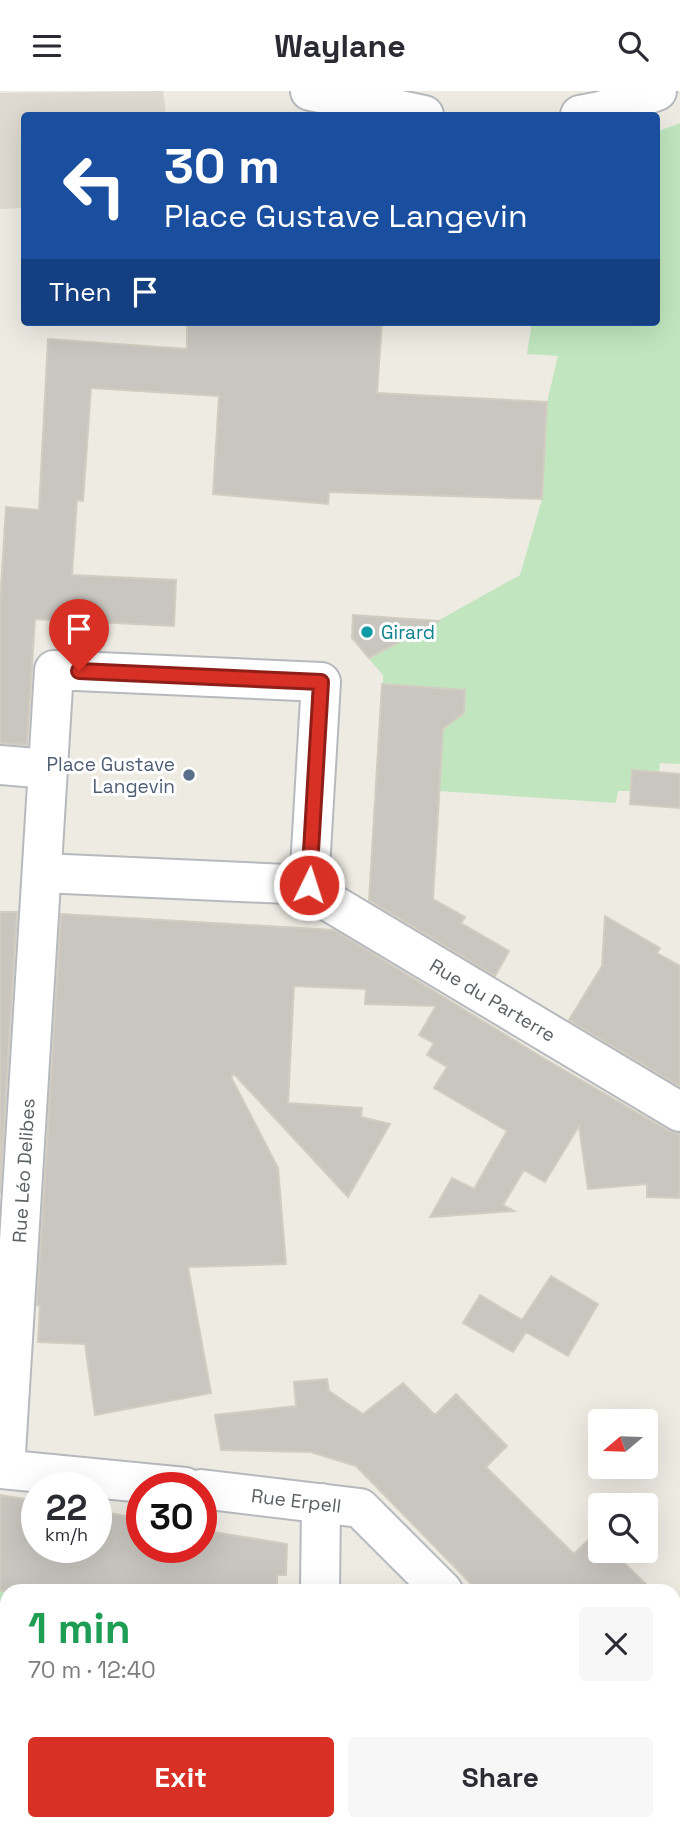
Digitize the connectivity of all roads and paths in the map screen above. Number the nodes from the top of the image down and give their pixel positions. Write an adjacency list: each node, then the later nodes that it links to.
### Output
1 (310, 91): 3 (street)
2 (657, 91): 4 (street)
3 (410, 112)
4 (596, 112)
5 (0, 765): 6 (street)
6 (48, 769): 7 (street); 8 (street)
7 (42, 873): 8 (street); 10 (street, Rue Léo Delibes)
8 (309, 885): 9 (street, Rue du Parterre)
9 (680, 1112)
10 (3, 1469): 11 (street)
11 (126, 1481)
12 (217, 1491): 13 (street, Rue Erpell)
13 (321, 1503): 14 (street); 15 (street, Rue Erpell)
14 (320, 1584)
15 (436, 1584)

